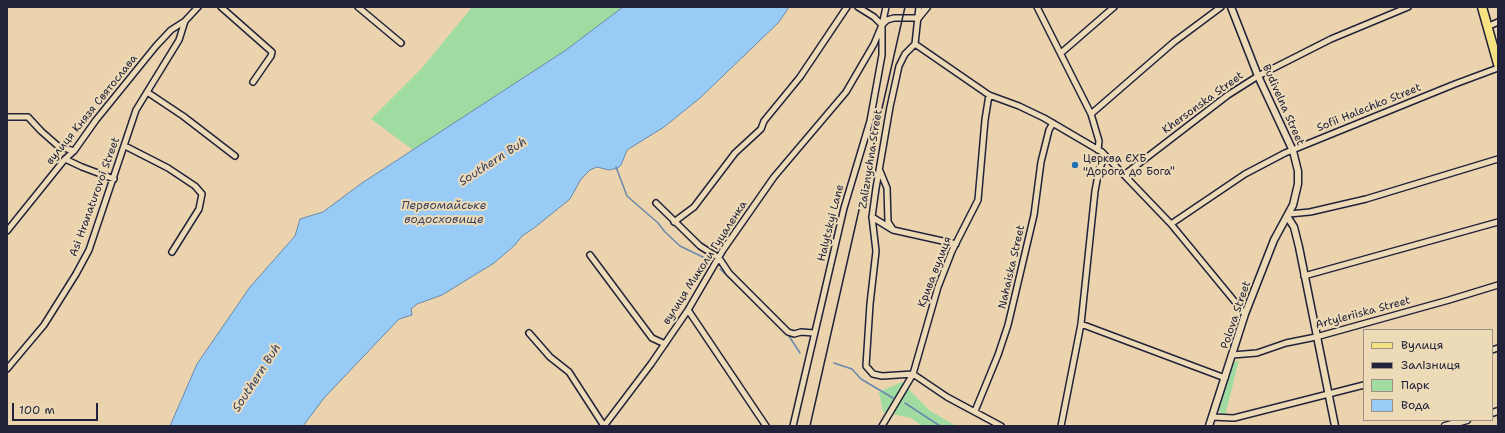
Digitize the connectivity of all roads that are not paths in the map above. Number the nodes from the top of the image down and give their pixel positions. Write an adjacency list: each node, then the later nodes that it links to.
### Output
1 (198, 7): 16 (street, вулиця Князя Святослава)
2 (221, 7): 26 (street)
3 (358, 7): 20 (street)
4 (847, 7): 46 (street)
5 (858, 7): 18 (street)
6 (886, 7): 18 (street)
7 (919, 7): 15 (street)
8 (927, 7): 15 (street)
9 (1037, 7): 22 (street)
10 (1114, 7): 22 (street)
11 (1221, 7): 29 (street)
12 (1231, 7): 25 (street, Budivelna Street)
13 (1408, 7): 25 (street, Khersonska Street)
14 (1482, 7): 19 (main road)
15 (918, 18): 18 (street); 21 (street)
16 (185, 21): 27 (street, Asi Hranaturovoi Street); 34 (street, вулиця Князя Святослава)
17 (1498, 22): 19 (street)
18 (882, 25): 54 (street, вулиця Миколи Гуцаленка); 61 (street, Halytskyi Lane)
19 (1487, 27): 23 (main road)
20 (401, 43)
21 (915, 44): 28 (street); 40 (street, Zaliznychna Street)
22 (1061, 53): 29 (street)
23 (1498, 64)
24 (1498, 68): 35 (street, Sofii Halechko Street)
25 (1258, 76): 35 (street, Budivelna Street); 41 (street, Khersonska Street)
26 (252, 82)
27 (147, 92): 32 (street, Asi Hranaturovoi Street); 36 (street)
28 (989, 95): 31 (street); 51 (street, Крива вулиця)
29 (1091, 114): 33 (street)
30 (7, 117): 34 (street)
31 (1053, 123): 33 (street); 70 (street, Nahaiska Street)
32 (124, 146): 42 (street, Asi Hranaturovoi Street); 52 (street)
33 (1098, 150): 37 (street)
34 (74, 151): 38 (street, вулиця Князя Святослава)
35 (1293, 151): 44 (street, Budivelna Street); 48 (street, Sofii Halechko Street)
36 (235, 156)
37 (1106, 156): 41 (street); 59 (street)
38 (65, 159): 42 (street); 50 (street, вулиця Князя Святослава)
39 (1498, 159): 44 (street)
40 (879, 170): 45 (street, Zaliznychna Street); 49 (street)
41 (1124, 175): 48 (street)
42 (114, 179): 65 (street, Asi Hranaturovoi Street)
43 (656, 203): 46 (street)
44 (1288, 215): 55 (street); 58 (street, Polova Street)
45 (872, 217): 49 (street); 66 (street, Zaliznychna Street)
46 (674, 222): 54 (street)
47 (1498, 222): 55 (street)
48 (1171, 224): 58 (street)
49 (892, 229): 51 (street)
50 (7, 232)
51 (956, 244): 66 (street, Крива вулиця)
52 (172, 252)
53 (590, 256): 63 (street)
54 (719, 258): 57 (street, вулиця Миколи Гуцаленка); 61 (street)
55 (1304, 276): 62 (street)
56 (1498, 285): 62 (street, Artyleriiska Street)
57 (688, 310): 63 (street, вулиця Миколи Гуцаленка); 75 (street)
58 (1245, 314): 64 (street, Polova Street)
59 (1081, 324): 67 (street); 79 (street)
60 (529, 333): 74 (street)
61 (814, 333): 76 (street, Halytskyi Lane)
62 (1316, 337): 64 (street, Artyleriiska Street); 69 (street)
63 (665, 344): 74 (street, вулиця Миколи Гуцаленка)
64 (1232, 355): 67 (street, Polova Street)
65 (7, 370)
66 (913, 374): 70 (street); 73 (street, Крива вулиця)
67 (1225, 378): 71 (street, Polova Street)
68 (1363, 385): 69 (street)
69 (1328, 395): 71 (street); 81 (street)
70 (975, 411): 78 (street)
71 (1212, 417): 80 (street, Polova Street)
72 (1463, 421): 82 (street)
73 (884, 424): 77 (street)
74 (604, 426)
75 (766, 426)
76 (793, 426)
77 (889, 426)
78 (1001, 426)
79 (1061, 426)
80 (1209, 426)
81 (1335, 426)
82 (1445, 426)

